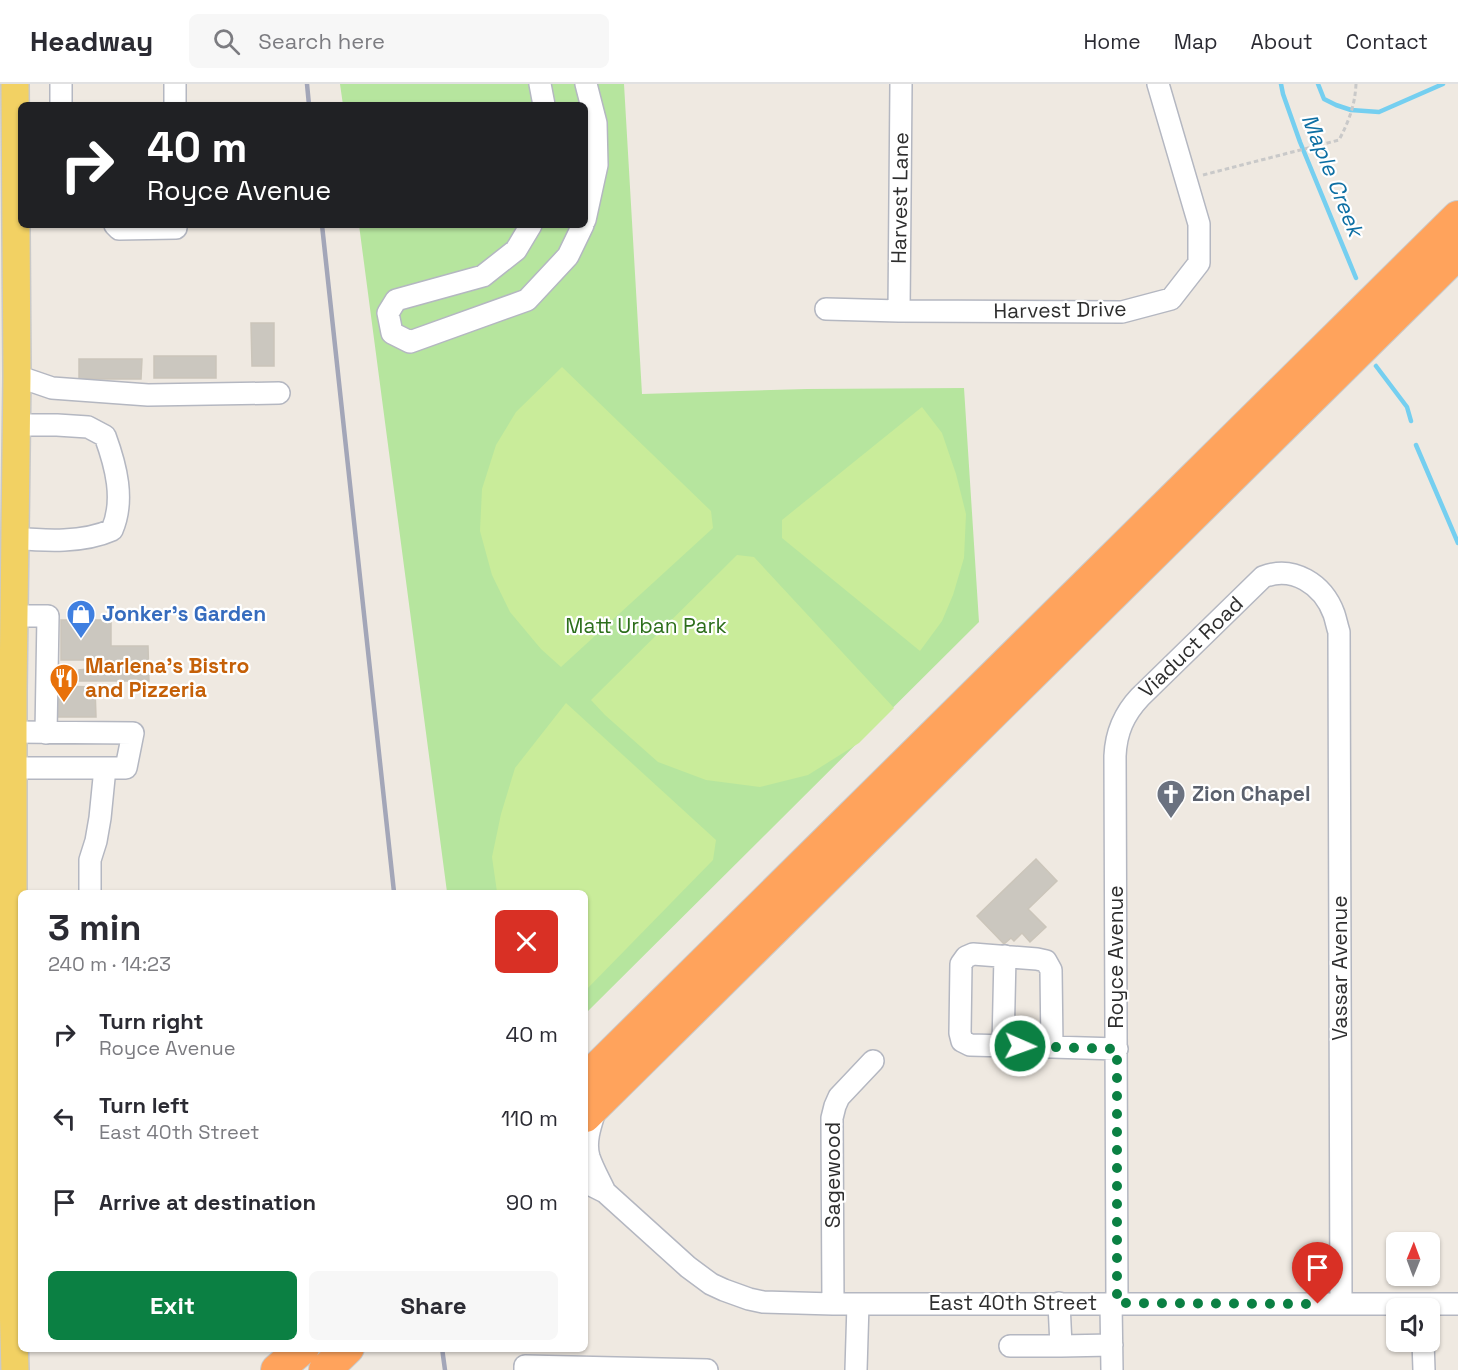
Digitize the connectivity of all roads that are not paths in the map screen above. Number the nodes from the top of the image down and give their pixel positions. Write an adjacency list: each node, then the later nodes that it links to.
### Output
1 (15, 84): 11 (main road)
2 (61, 84): 8 (street)
3 (175, 84): 9 (street)
4 (540, 84): 10 (street)
5 (586, 84): 13 (street)
6 (901, 84): 23 (street, Harvest Lane)
7 (1158, 84): 23 (street, Harvest Drive)
8 (61, 102)
9 (175, 102)
10 (543, 102)
11 (8, 152): 12 (main road)
12 (18, 202): 20 (main road)
13 (588, 206)
14 (1458, 217): 43 (highway)
15 (118, 228): 16 (street)
16 (176, 228)
17 (529, 228): 18 (street)
18 (582, 228)
19 (1458, 253): 43 (highway)
20 (8, 263): 21 (main road)
21 (8, 296): 25 (main road)
22 (826, 309): 23 (street, Harvest Drive)
23 (898, 311)
24 (279, 393): 25 (street)
25 (12, 400): 26 (main road); 27 (street)
26 (7, 511): 27 (main road)
27 (14, 538): 28 (main road)
28 (14, 616): 30 (main road); 33 (street)
29 (1339, 632): 31 (street, Viaduct Road); 52 (street, Vassar Avenue)
30 (6, 692): 32 (main road)
31 (1122, 720): 41 (street, Royce Avenue)
32 (13, 732): 33 (street); 34 (main road)
33 (46, 733): 35 (street)
34 (26, 768): 35 (street); 37 (main road)
35 (116, 768): 36 (street)
36 (90, 890)
37 (11, 914): 44 (main road)
38 (1005, 956): 39 (street); 39 (street); 40 (street)
39 (1003, 1046): 40 (street)
40 (1052, 1047): 41 (street)
41 (1117, 1049): 49 (street, Royce Avenue)
42 (873, 1061): 50 (street, Sagewood)
43 (589, 1100): 46 (street)
44 (6, 1126): 47 (main road)
45 (588, 1184): 46 (street)
46 (605, 1192): 50 (street, East 40th Street)
47 (11, 1301): 62 (main road)
48 (1059, 1303): 49 (street, East 40th Street); 51 (street, East 40th Street); 58 (street)
49 (1114, 1303): 52 (street, East 40th Street); 56 (street, Royce Avenue)
50 (833, 1304): 51 (street, East 40th Street)
51 (858, 1304): 67 (street)
52 (1341, 1304): 54 (street, East 40th Street)
53 (1458, 1304): 55 (street, East 40th Street)
54 (1386, 1305)
55 (1440, 1305)
56 (1112, 1345): 58 (street); 68 (street, Royce Avenue)
57 (1010, 1346): 58 (street)
58 (1060, 1346)
59 (298, 1352): 63 (highway)
60 (344, 1352): 64 (highway)
61 (1423, 1352): 69 (street)
62 (15, 1370)
63 (277, 1370)
64 (325, 1370)
65 (525, 1370): 66 (street)
66 (707, 1370)
67 (856, 1370)
68 (1112, 1370)
69 (1424, 1370)

